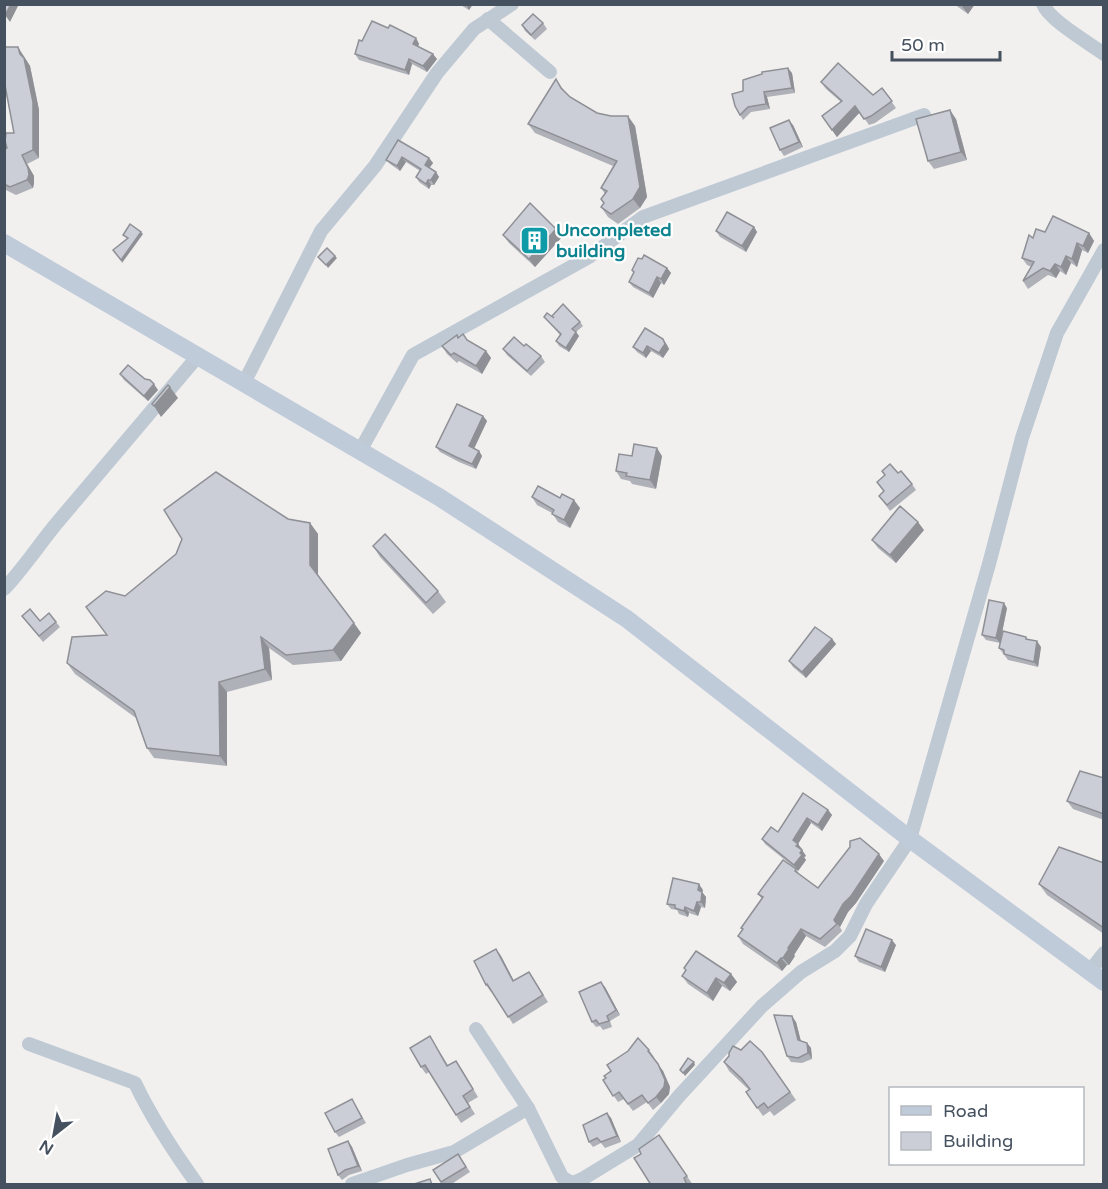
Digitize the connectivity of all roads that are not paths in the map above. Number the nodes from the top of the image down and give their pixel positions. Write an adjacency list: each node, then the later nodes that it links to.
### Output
1 (512, 4): 3 (street)
2 (1043, 4): 4 (street)
3 (488, 19): 5 (street); 10 (street)
4 (1104, 54)
5 (549, 72)
6 (924, 116): 11 (street)
7 (4, 243): 9 (main road)
8 (1104, 250): 13 (street)
9 (198, 356): 10 (main road); 12 (street)
10 (244, 383): 11 (main road)
11 (360, 451): 13 (main road)
12 (4, 589)
13 (910, 839): 15 (main road); 19 (street)
14 (1104, 953): 15 (street)
15 (1096, 977)
16 (476, 1029): 18 (street)
17 (29, 1044): 20 (street)
18 (528, 1108): 19 (street); 21 (street)
19 (573, 1184)
20 (197, 1185)
21 (352, 1185)

